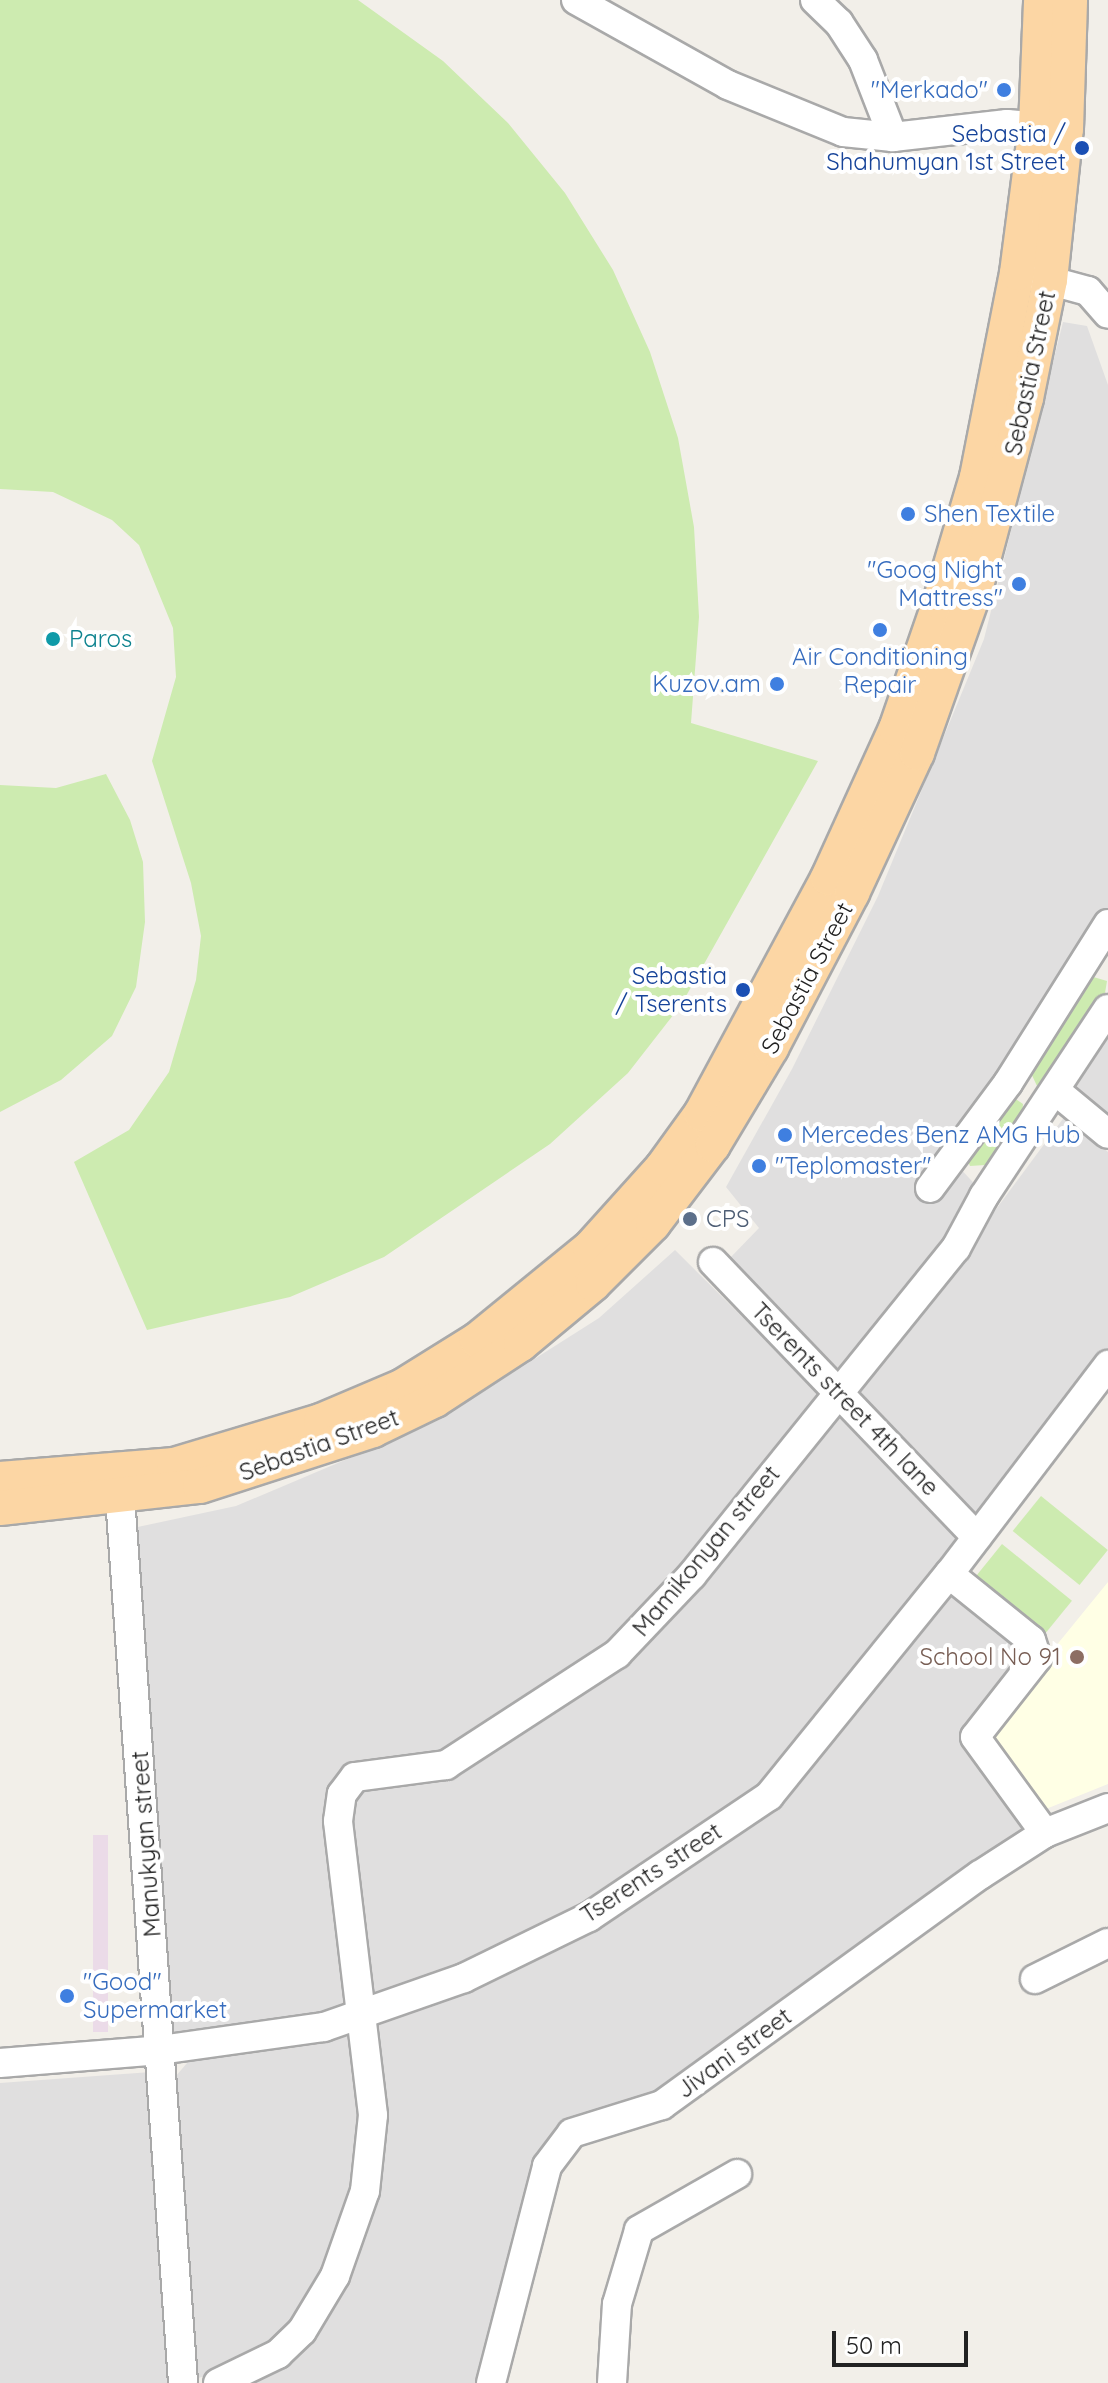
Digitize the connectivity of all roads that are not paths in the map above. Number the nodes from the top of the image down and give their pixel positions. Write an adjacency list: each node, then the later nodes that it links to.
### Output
1 (576, 0): 6 (street)
2 (815, 0): 6 (street)
3 (1041, 0): 5 (main road, Sebastia Street)
4 (1070, 0): 5 (main road, Sebastia Street)
5 (1051, 128): 6 (street); 7 (main road, Sebastia Street); 8 (main road, Sebastia Street)
6 (893, 137)
7 (1017, 273): 8 (street); 20 (main road, Sebastia Street)
8 (1050, 280): 9 (street); 21 (main road, Sebastia Street)
9 (1108, 314)
10 (1108, 924): 11 (street)
11 (1101, 956): 13 (street)
12 (1108, 1009): 14 (street, Mamikonyan street)
13 (1008, 1083): 14 (street); 16 (street)
14 (1051, 1099): 15 (street); 19 (street, Mamikonyan street)
15 (1108, 1134)
16 (930, 1188)
17 (713, 1262): 19 (street, Tserents street 4th lane)
18 (1108, 1365): 23 (street, Tserents street)
19 (838, 1391): 23 (street, Tserents street 4th lane); 29 (street, Mamikonyan street)
20 (0, 1479)
21 (120, 1497): 22 (main road, Sebastia Street); 30 (street, Manukyan street)
22 (0, 1508)
23 (977, 1537): 24 (street, Tserents street)
24 (949, 1574): 26 (street); 29 (street, Tserents street)
25 (1108, 1808): 26 (street, Jivani street)
26 (1045, 1833): 35 (street, Jivani street)
27 (1108, 1943): 28 (street)
28 (1035, 1979)
29 (362, 2015): 30 (street, Tserents street); 34 (street, Mamikonyan street)
30 (160, 2050): 31 (street, Tserents street); 33 (street, Manukyan street)
31 (0, 2063)
32 (737, 2174): 36 (street)
33 (183, 2383)
34 (218, 2383)
35 (491, 2383)
36 (612, 2383)

